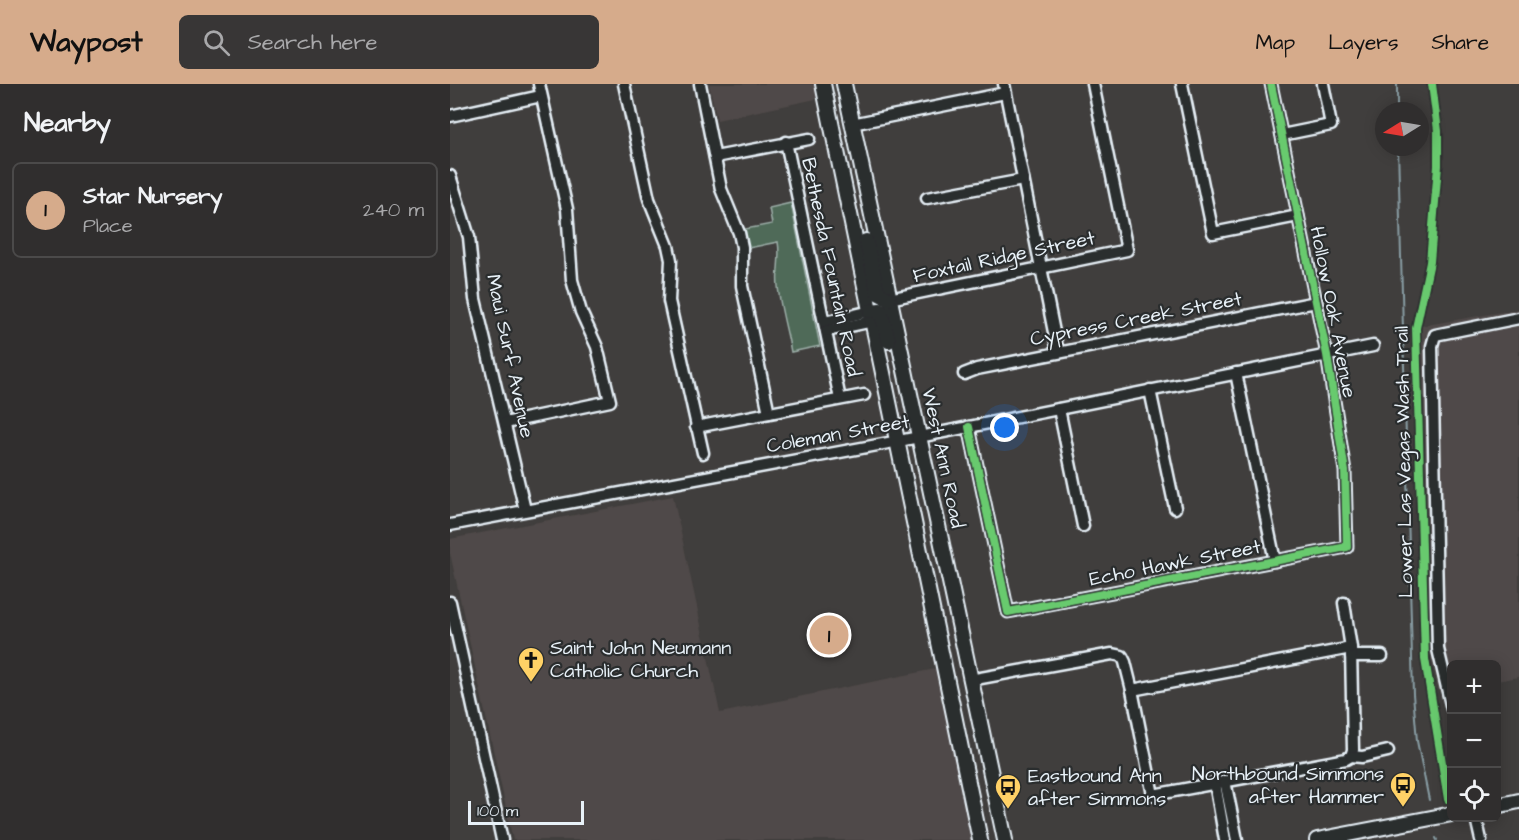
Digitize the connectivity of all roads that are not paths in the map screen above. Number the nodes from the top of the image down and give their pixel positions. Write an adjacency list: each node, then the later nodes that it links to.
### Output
1 (539, 84): 12 (street)
2 (624, 84): 42 (street)
3 (700, 84): 18 (street)
4 (823, 84): 22 (main road, West Ann Road)
5 (834, 84): 14 (main road)
6 (844, 84): 14 (main road, West Ann Road)
7 (1093, 84): 24 (street, Foxtail Ridge Street)
8 (1182, 84): 23 (street)
9 (1272, 84): 15 (street, Hollow Oak Avenue)
10 (1323, 84): 15 (street)
11 (1005, 88): 14 (street); 20 (street)
12 (541, 96): 13 (street); 41 (street)
13 (450, 116)
14 (852, 124): 25 (main road, West Ann Road)
15 (1282, 135): 23 (street, Hollow Oak Avenue)
16 (809, 139): 17 (street)
17 (786, 142): 18 (street); 29 (street, Bethesda Fountain Road)
18 (715, 157): 40 (street)
19 (450, 176): 41 (street, Maui Surf Avenue)
20 (1023, 180): 21 (street); 24 (street)
21 (927, 198)
22 (849, 207): 25 (main road); 27 (main road, West Ann Road)
23 (1299, 216): 26 (street, Hollow Oak Avenue)
24 (1041, 267): 25 (street, Foxtail Ridge Street); 31 (street)
25 (889, 299): 35 (main road, West Ann Road)
26 (1316, 302): 31 (street, Cypress Creek Street); 32 (street, Hollow Oak Avenue)
27 (872, 316): 29 (street); 35 (main road); 45 (main road, West Ann Road)
28 (1519, 318): 59 (street)
29 (825, 326): 38 (street, Bethesda Fountain Road)
30 (1372, 346): 32 (street, Coleman Street)
31 (1058, 352): 34 (street, Cypress Creek Street)
32 (1327, 355): 33 (street, Coleman Street); 51 (street, Hollow Oak Avenue)
33 (1236, 373): 36 (street, Coleman Street); 52 (street)
34 (964, 374)
35 (906, 378): 44 (main road, West Ann Road)
36 (1150, 390): 39 (street, Coleman Street); 47 (street)
37 (864, 395): 38 (street)
38 (840, 399): 40 (street)
39 (1059, 409): 43 (street, Coleman Street); 50 (street)
40 (769, 413): 42 (street)
41 (505, 423): 48 (street, Maui Surf Avenue)
42 (696, 427): 46 (street)
43 (969, 427): 44 (street, Coleman Street); 52 (street, Echo Hawk Street)
44 (918, 437): 45 (street, Coleman Street); 57 (main road, West Ann Road)
45 (899, 441): 48 (street, Coleman Street); 58 (main road, West Ann Road)
46 (704, 453)
47 (1175, 508)
48 (525, 510): 49 (street, Coleman Street)
49 (450, 525)
50 (1083, 526)
51 (1347, 547): 52 (street, Echo Hawk Street)
52 (1275, 561)
53 (450, 602): 68 (street)
54 (1344, 603): 55 (street)
55 (1351, 652): 56 (street); 60 (street); 62 (street)
56 (1382, 656)
57 (970, 680): 58 (main road); 60 (street); 70 (main road, West Ann Road)
58 (949, 685): 69 (main road, West Ann Road)
59 (1447, 688)
60 (1132, 690): 63 (street)
61 (1388, 751): 62 (street)
62 (1351, 756): 63 (street)
63 (1220, 782): 71 (street); 72 (street)
64 (1519, 801): 65 (main road)
65 (1501, 805)
66 (1447, 815): 73 (main road)
67 (1477, 822): 74 (street)
68 (502, 840)
69 (980, 840)
70 (1005, 840)
71 (1225, 840)
72 (1237, 840)
73 (1317, 840)
74 (1481, 840)

